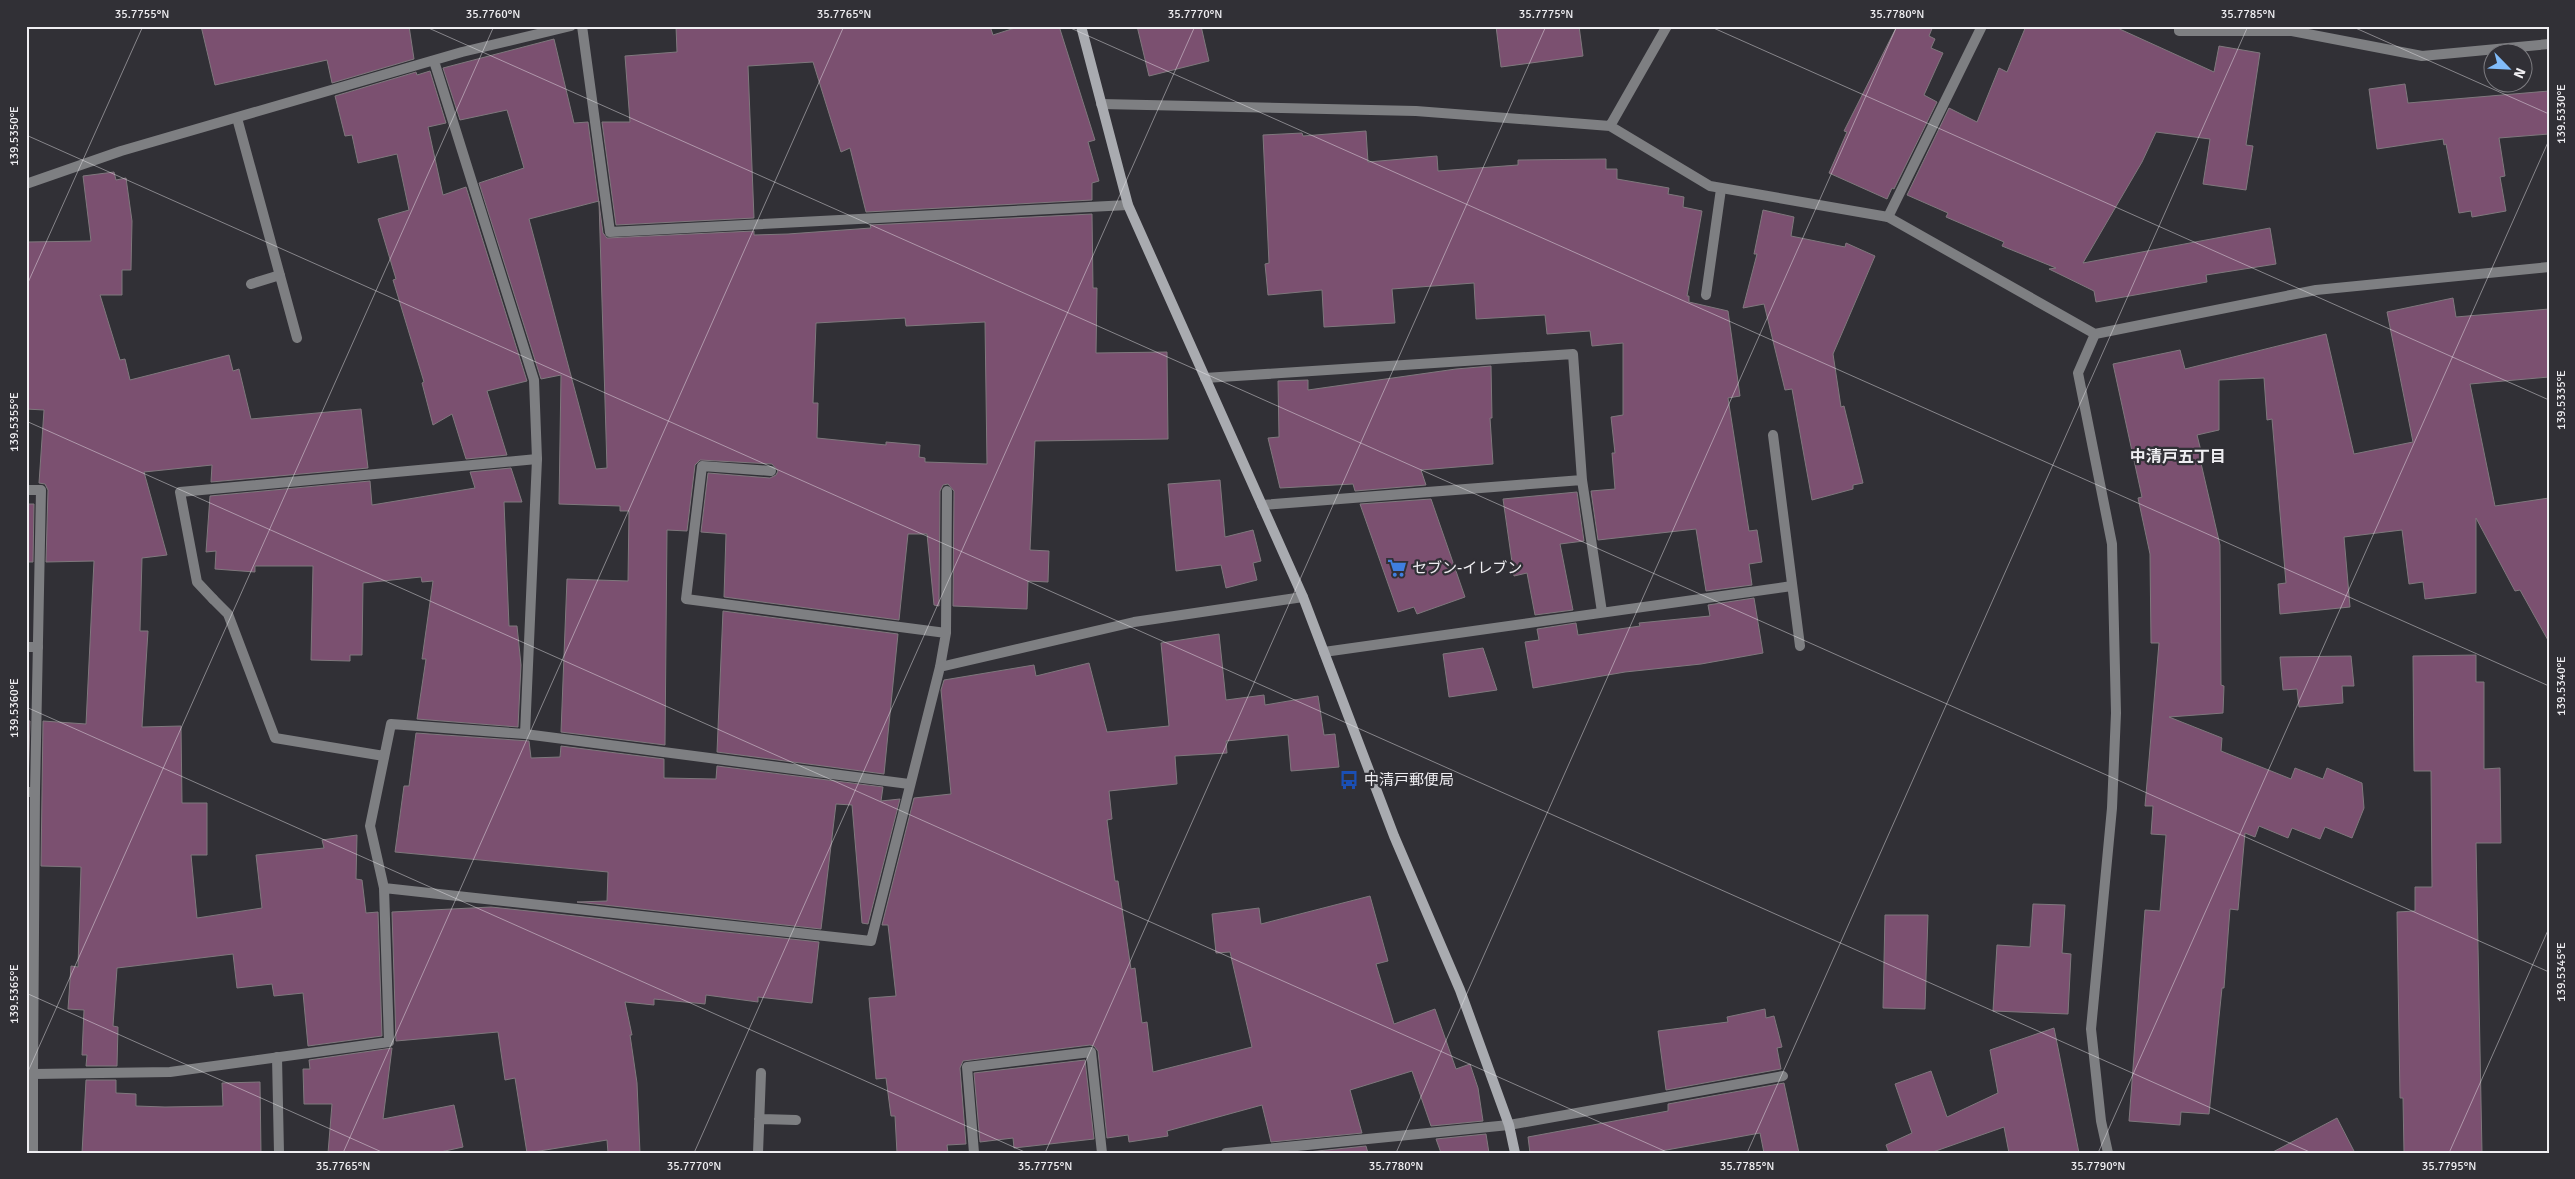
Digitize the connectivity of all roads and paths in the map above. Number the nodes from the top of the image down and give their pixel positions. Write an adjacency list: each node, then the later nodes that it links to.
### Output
1 (571, 26): 8 (street)
2 (582, 26): 14 (street)
3 (1080, 26): 9 (street)
4 (1667, 26): 11 (street)
5 (1982, 26): 15 (street)
6 (2178, 26): 7 (street)
7 (2549, 44)
8 (434, 62): 10 (street); 24 (street)
9 (1101, 104): 11 (street); 14 (street)
10 (237, 118): 12 (street); 17 (street)
11 (1610, 126): 13 (street)
12 (26, 184)
13 (1721, 189): 15 (street); 19 (street)
14 (1128, 205): 22 (street)
15 (1888, 217): 20 (street)
16 (2549, 267): 20 (street)
17 (280, 275): 18 (street); 21 (street)
18 (251, 284)
19 (1706, 295)
20 (2095, 334): 60 (street)
21 (297, 338)
22 (1205, 378): 26 (street); 29 (street)
23 (1773, 435): 30 (street)
24 (537, 459): 39 (street); 40 (street)
25 (771, 471): 33 (street)
26 (1582, 480): 29 (street); 32 (street)
27 (26, 490): 36 (street)
28 (947, 491): 33 (street)
29 (1262, 505): 31 (street)
30 (1792, 586): 32 (street); 35 (street)
31 (1303, 598): 37 (street); 38 (street)
32 (1602, 612): 37 (street)
33 (946, 633): 38 (street)
34 (26, 646): 36 (street)
35 (1800, 646)
36 (38, 647): 42 (street)
37 (1324, 652): 51 (street)
38 (940, 667): 41 (street)
39 (525, 734): 40 (street); 41 (street)
40 (384, 756): 43 (street)
41 (909, 784): 43 (street)
42 (30, 792): 44 (street)
43 (384, 888): 45 (street)
44 (30, 934): 47 (street)
45 (277, 1057): 47 (street); 54 (street)
46 (761, 1073): 49 (street)
47 (30, 1074): 53 (street)
48 (1783, 1076): 51 (street)
49 (759, 1120): 50 (street); 55 (street)
50 (796, 1120)
51 (1509, 1125): 52 (street); 59 (street)
52 (1231, 1152): 58 (street)
53 (33, 1153)
54 (278, 1153)
55 (758, 1153)
56 (974, 1153): 57 (street)
57 (1102, 1153)
58 (1226, 1153)
59 (1515, 1153)
60 (2108, 1153)

